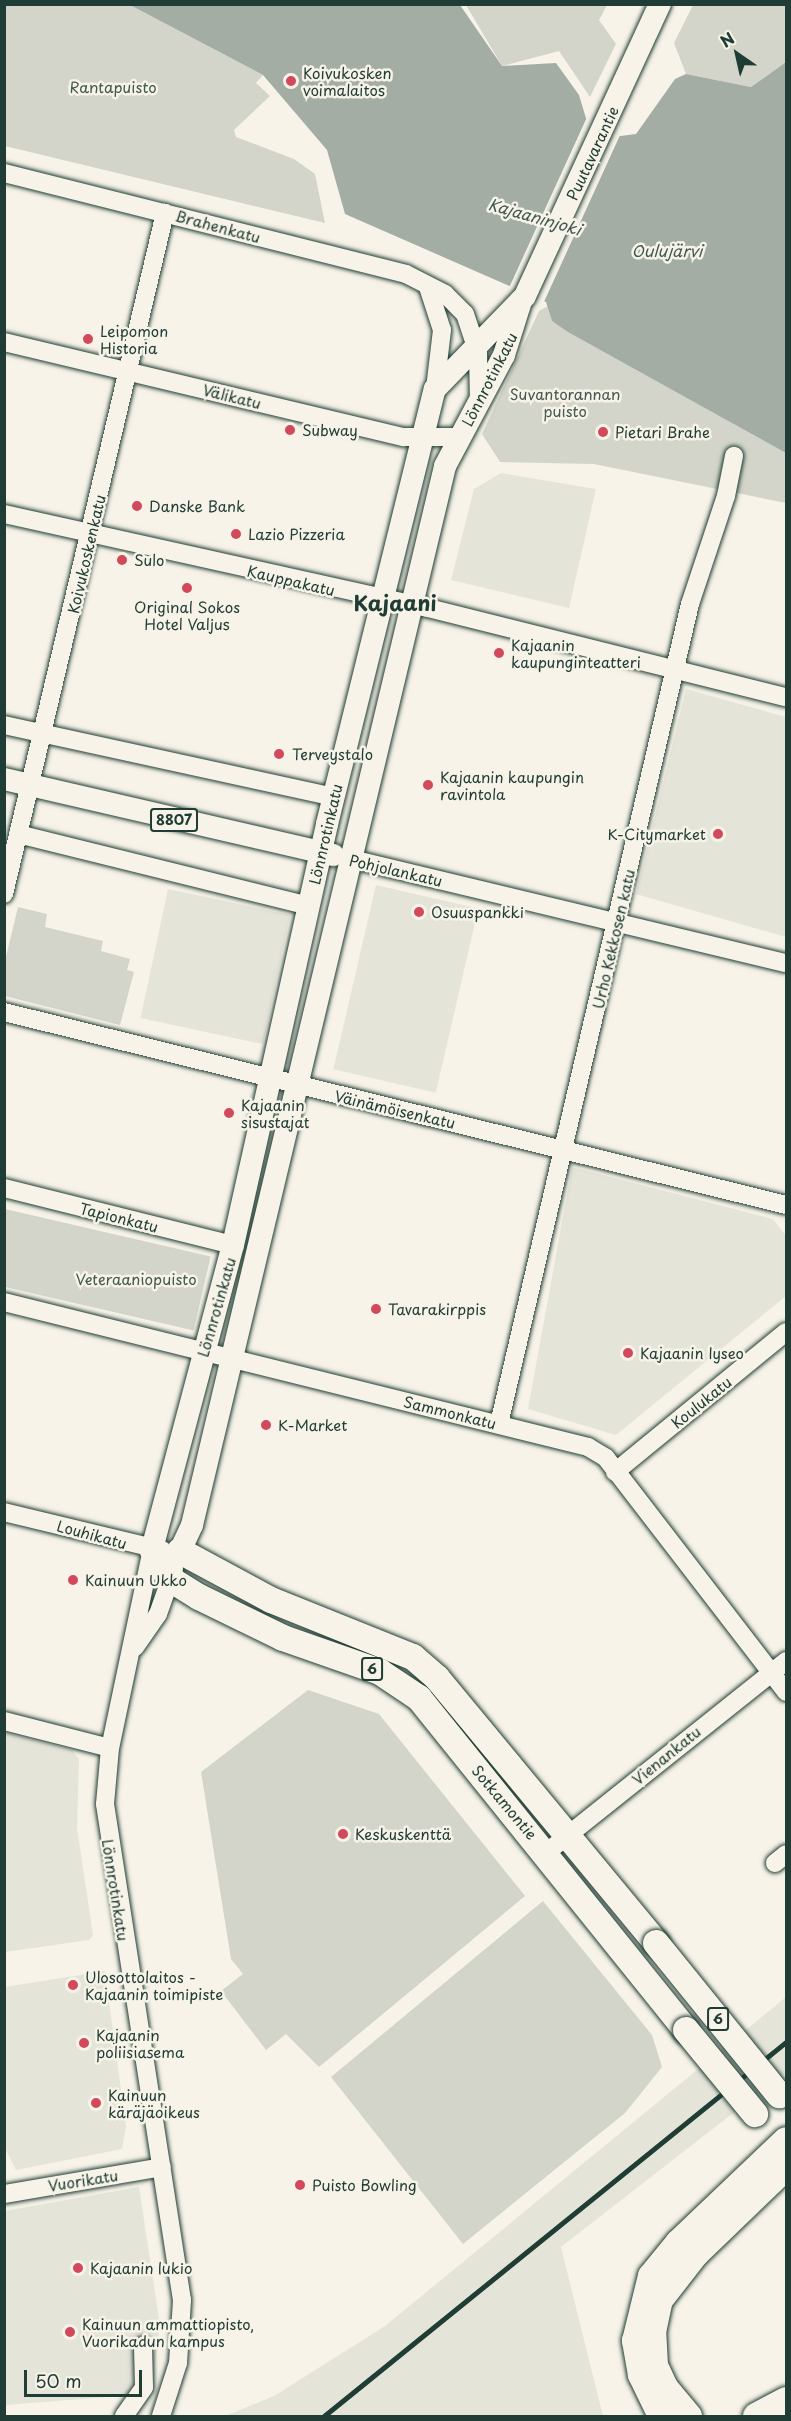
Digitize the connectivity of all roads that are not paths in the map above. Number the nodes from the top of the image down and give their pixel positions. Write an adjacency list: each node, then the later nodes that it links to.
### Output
1 (660, 4): 5 (main road, Puutavarantie)
2 (4, 173): 3 (street, Brahenkatu)
3 (165, 213): 4 (street, Brahenkatu); 8 (street, Koivukoskenkatu)
4 (428, 287): 7 (street, Brahenkatu); 9 (street)
5 (523, 298): 7 (main road, Lönnrotinkatu); 10 (main road, Lönnrotinkatu)
6 (4, 342): 8 (street, Välikatu)
7 (476, 342): 9 (main road, Lönnrotinkatu); 10 (street, Brahenkatu)
8 (129, 370): 12 (street, Välikatu); 15 (street, Koivukoskenkatu)
9 (435, 389): 12 (main road, Lönnrotinkatu)
10 (479, 402): 11 (main road, Lönnrotinkatu)
11 (459, 437): 12 (street, Välikatu); 17 (main road, Lönnrotinkatu)
12 (423, 439): 16 (main road, Lönnrotinkatu)
13 (734, 456): 18 (street, Urho Kekkosen katu)
14 (4, 514): 15 (street, Kauppakatu)
15 (90, 533): 16 (street, Kauppakatu); 21 (street, Koivukoskenkatu)
16 (382, 599): 17 (street, Kauppakatu); 24 (main road, Lönnrotinkatu)
17 (411, 605): 18 (street, Kauppakatu); 27 (main road, Lönnrotinkatu)
18 (676, 670): 19 (street, Kauppakatu); 30 (street, Urho Kekkosen katu)
19 (786, 697)
20 (4, 725): 21 (street)
21 (44, 733): 23 (street, Koivukoskenkatu); 24 (street)
22 (4, 779): 23 (main road, Pohjolankatu / 8807)
23 (28, 786): 25 (street, Koivukoskenkatu); 26 (main road, Pohjolankatu / 8807)
24 (333, 796): 26 (main road, Lönnrotinkatu)
25 (18, 834): 28 (street, Koivukoskenkatu); 29 (street)
26 (320, 852): 27 (main road, Pohjolankatu / 8807); 29 (main road, Lönnrotinkatu)
27 (352, 859): 30 (street, Pohjolankatu); 34 (main road, Lönnrotinkatu)
28 (4, 894)
29 (309, 906): 33 (main road, Lönnrotinkatu)
30 (618, 922): 31 (street, Pohjolankatu); 35 (street, Urho Kekkosen katu)
31 (786, 963)
32 (4, 1012): 33 (street, Väinämöisenkatu)
33 (273, 1077): 34 (street, Väinämöisenkatu); 38 (main road, Lönnrotinkatu)
34 (298, 1084): 35 (street, Väinämöisenkatu); 42 (main road, Lönnrotinkatu)
35 (562, 1148): 37 (street, Väinämöisenkatu); 43 (street, Urho Kekkosen katu)
36 (4, 1188): 38 (street, Tapionkatu)
37 (786, 1205)
38 (233, 1245): 41 (main road, Lönnrotinkatu)
39 (4, 1302): 41 (street, Sammonkatu)
40 (786, 1332): 44 (street, Koulukatu)
41 (204, 1348): 42 (street, Sammonkatu); 46 (main road, Lönnrotinkatu)
42 (231, 1357): 43 (street, Sammonkatu); 47 (main road, Lönnrotinkatu)
43 (500, 1424): 44 (street, Sammonkatu)
44 (615, 1472): 51 (street, Sammonkatu)
45 (4, 1512): 46 (street, Louhikatu)
46 (152, 1549): 47 (street, Louhikatu); 48 (highway); 49 (street, Lönnrotinkatu)
47 (180, 1551): 48 (street, Lönnrotinkatu); 55 (highway, Sotkamontie / 6)
48 (170, 1579): 49 (street, Lönnrotinkatu); 56 (highway, Sotkamontie / 6)
49 (135, 1647): 54 (street, Lönnrotinkatu)
50 (786, 1661): 51 (street, Vienankatu)
51 (770, 1672): 52 (street, Sammonkatu); 55 (street, Vienankatu)
52 (786, 1692)
53 (4, 1721): 54 (street)
54 (110, 1748): 59 (street, Lönnrotinkatu)
55 (568, 1835): 56 (street, Vienankatu); 57 (highway, Sotkamontie / 6, bridge)
56 (548, 1852): 58 (highway, Sotkamontie / 6, bridge)
57 (783, 2100)
58 (784, 2144): 66 (highway)
59 (162, 2167): 61 (street, Vuorikatu); 65 (street, Lönnrotinkatu)
60 (786, 2167): 67 (highway)
61 (6, 2191)
62 (143, 2346): 64 (street)
63 (786, 2402): 68 (highway); 69 (highway)
64 (124, 2416)
65 (161, 2416)
66 (661, 2416)
67 (689, 2416)
68 (756, 2416)
69 (773, 2416)

